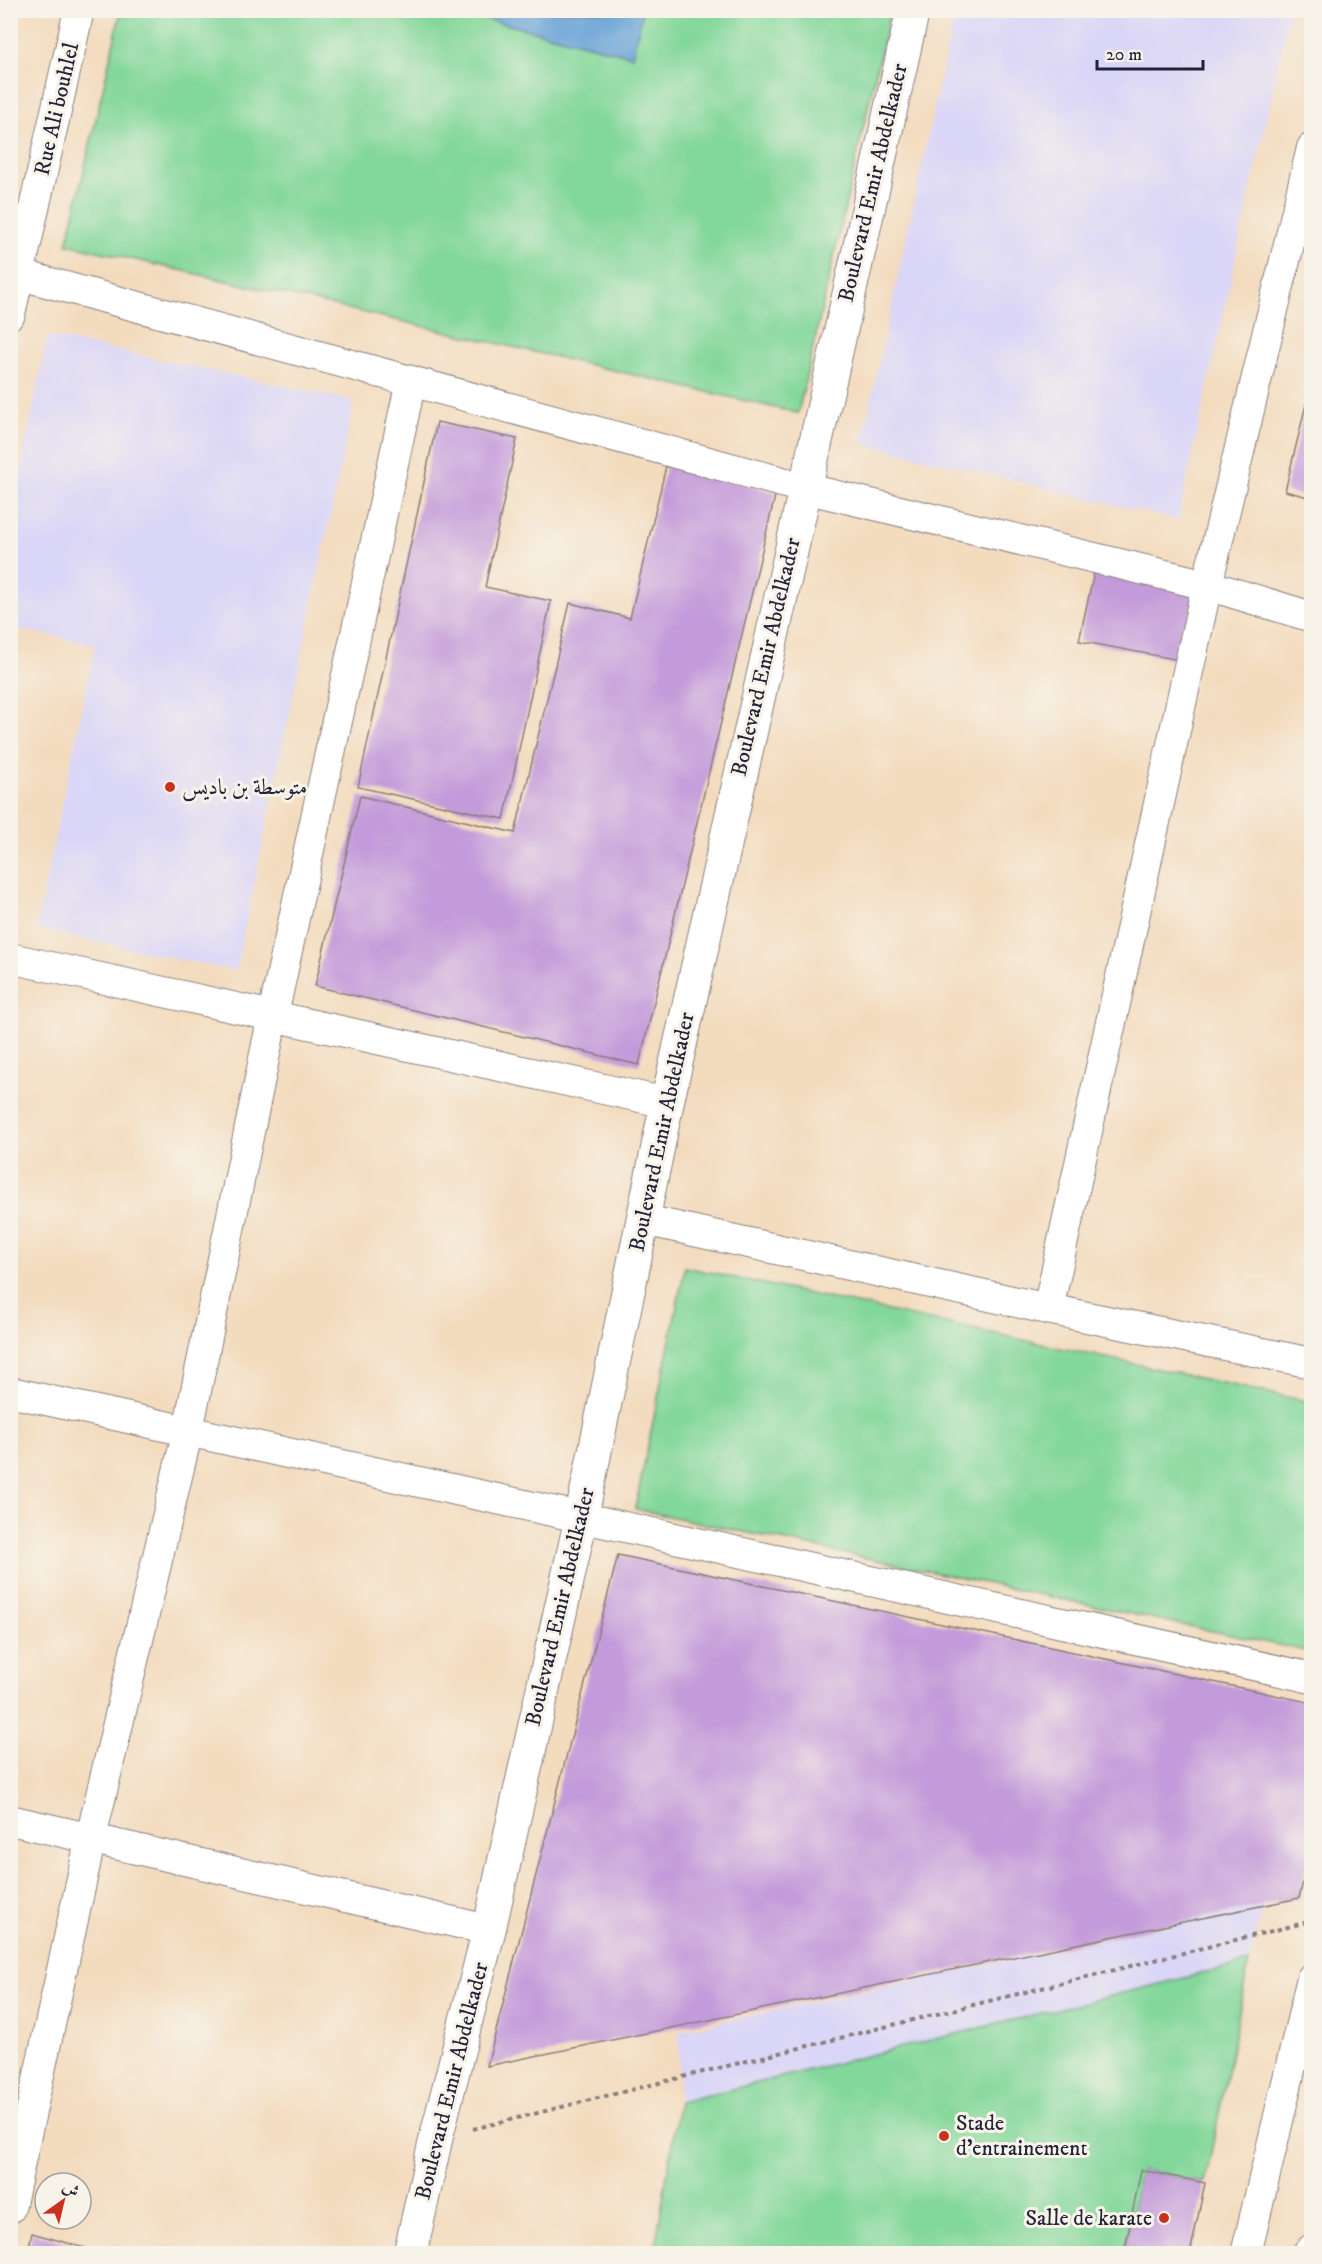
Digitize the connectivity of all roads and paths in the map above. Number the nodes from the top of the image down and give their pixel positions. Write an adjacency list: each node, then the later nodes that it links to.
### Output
1 (79, 10): 4 (street, Rue Ali bouhlel)
2 (913, 10): 7 (main road, Boulevard Emir Abdelkader)
3 (1311, 148): 8 (street)
4 (15, 273): 5 (street, Rue Ali bouhlel); 6 (street)
5 (10, 314)
6 (411, 381): 7 (street); 11 (street)
7 (804, 488): 8 (street); 12 (main road, Boulevard Emir Abdelkader)
8 (1207, 585): 9 (street); 14 (street)
9 (1311, 617)
10 (10, 957): 11 (street)
11 (273, 1015): 12 (street); 17 (street)
12 (667, 1103): 13 (main road, Boulevard Emir Abdelkader)
13 (644, 1220): 14 (street); 18 (main road, Boulevard Emir Abdelkader)
14 (1048, 1309): 15 (street)
15 (1311, 1363)
16 (10, 1392): 17 (street)
17 (188, 1430): 18 (street); 21 (street)
18 (581, 1519): 19 (street); 23 (main road, Boulevard Emir Abdelkader)
19 (1311, 1678)
20 (10, 1820): 21 (street)
21 (91, 1838): 23 (street); 26 (street)
22 (1311, 1921): 25 (path)
23 (489, 1930): 25 (main road, Boulevard Emir Abdelkader)
24 (1311, 1978): 29 (street)
25 (436, 2138): 28 (main road, Boulevard Emir Abdelkader)
26 (10, 2208)
27 (1311, 2249): 30 (street)
28 (410, 2253)
29 (1246, 2253)
30 (1307, 2253)

